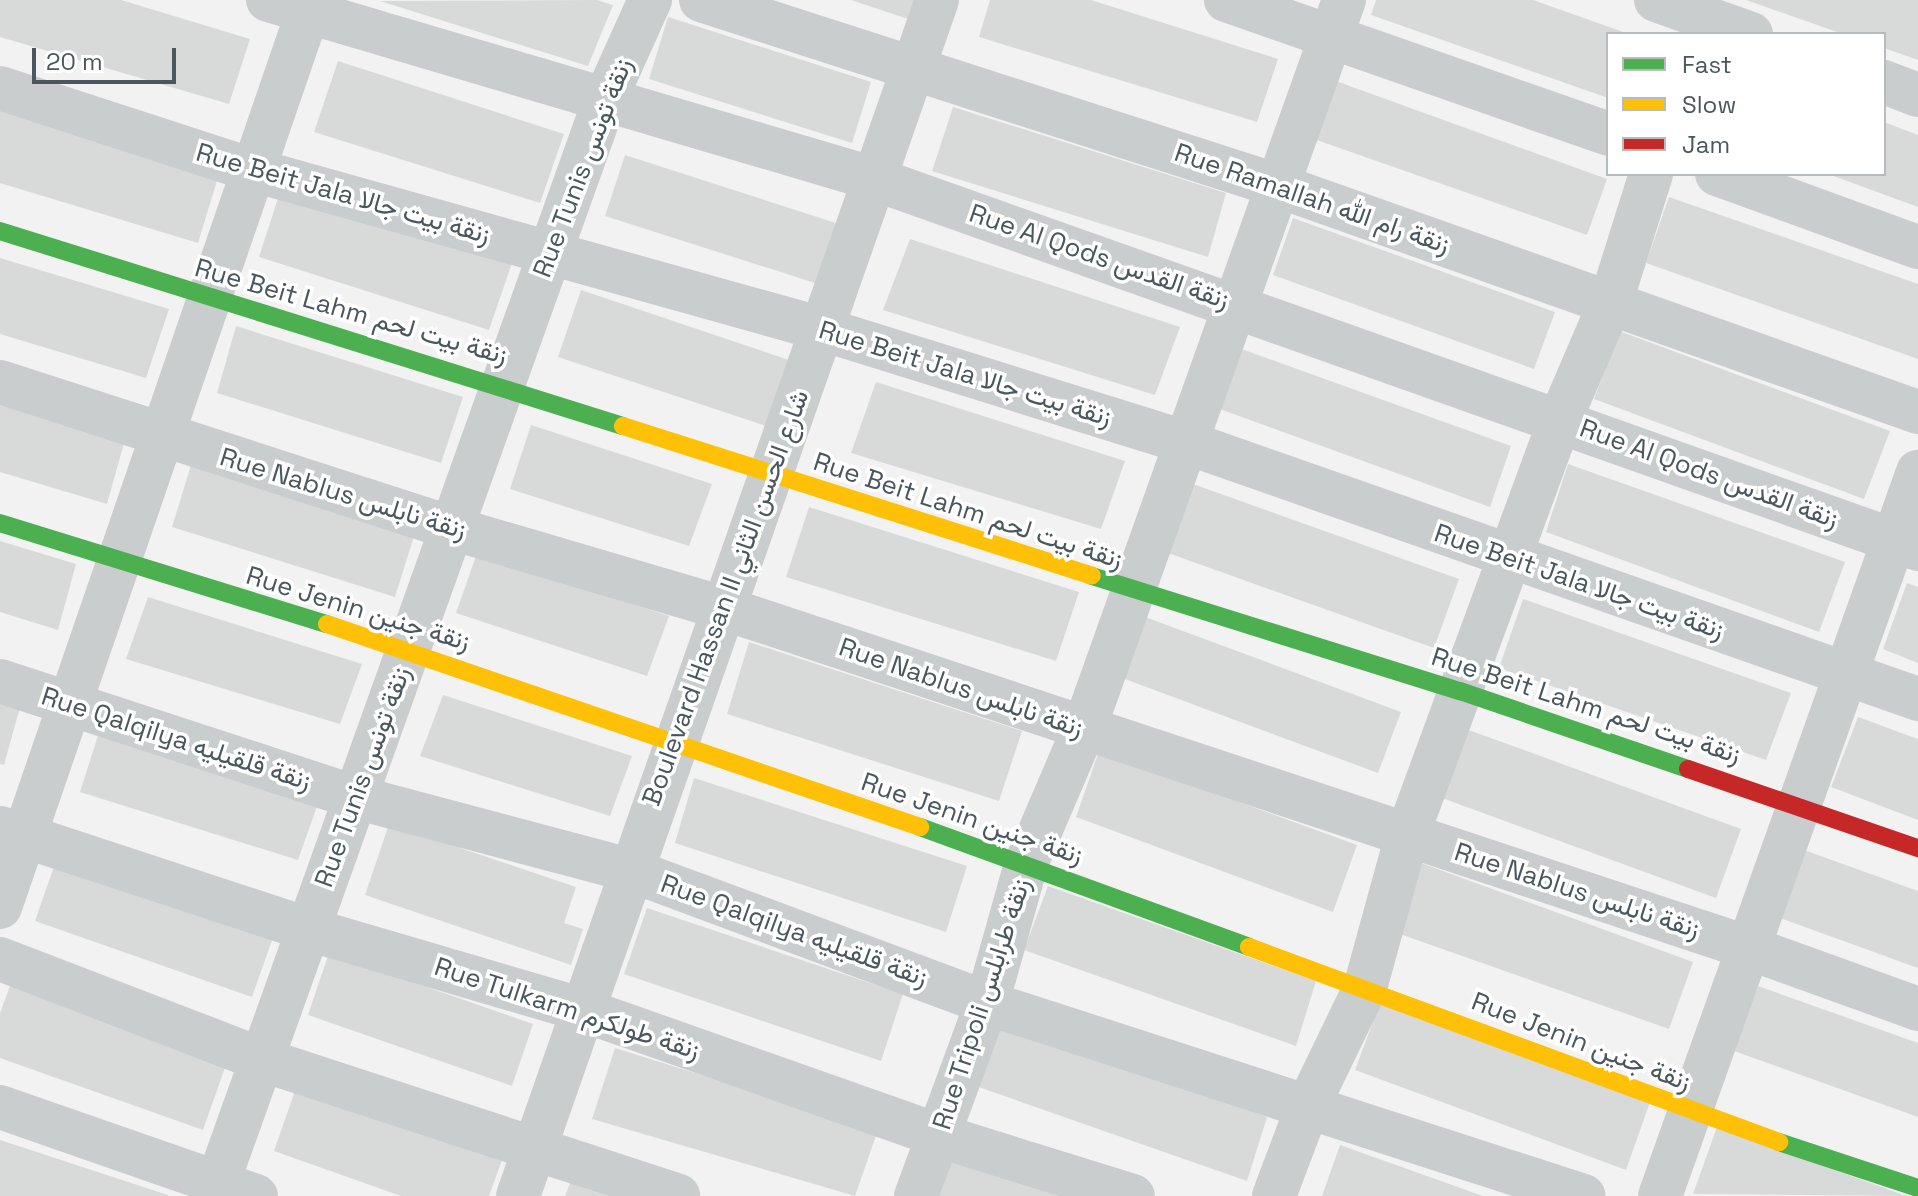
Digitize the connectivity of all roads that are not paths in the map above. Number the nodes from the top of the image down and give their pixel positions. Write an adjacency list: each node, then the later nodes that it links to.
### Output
1 (650, 0): 14 (street, Rue Tunis زنقة تونس)
2 (701, 0): 10 (street, Rue Ramallah زنقة رام الله)
3 (937, 0): 10 (street, Boulevard Hassan II شارع الحسن الثاني)
4 (1226, 0): 7 (street)
5 (1656, 0): 8 (street)
6 (296, 4): 14 (street, Rue Al Qods زنقة القدس); 16 (street)
7 (1338, 17): 15 (street); 20 (street, Rue Tripoli زنقة طرابلس)
8 (1708, 17): 9 (street)
9 (1746, 32)
10 (911, 69): 19 (street, Boulevard Hassan II شارع الحسن الثاني); 20 (street, Rue Ramallah زنقة رام الله)
11 (1886, 83): 13 (street)
12 (0, 88): 16 (street, Rue Beit Jala زنقة بيت جالا)
13 (1918, 95)
14 (604, 102): 19 (street, Rue Al Qods زنقة القدس); 23 (street, Rue Tunis زنقة تونس)
15 (1606, 133)
16 (253, 170): 23 (street, Rue Beit Jala زنقة بيت جالا); 24 (street)
17 (1650, 176): 25 (street)
18 (1723, 176): 22 (street)
19 (875, 179): 26 (street, Rue Al Qods زنقة القدس); 27 (street, Boulevard Hassan II شارع الحسن الثاني)
20 (1276, 185): 25 (street, Rue Ramallah زنقة رام الله); 26 (street, Rue Tripoli زنقة طرابلس)
21 (0, 231): 24 (street, Rue Beit Lahm زنقة بيت لحم)
22 (1918, 247)
23 (549, 255): 27 (street, Rue Beit Jala زنقة بيت جالا); 29 (street, Rue Tunis زنقة تونس)
24 (210, 298): 29 (street, Rue Beit Lahm زنقة بيت لحم); 32 (street)
25 (1611, 301): 30 (street, Rue Ramallah زنقة رام الله); 31 (street)
26 (1236, 304): 31 (street, Rue Al Qods زنقة القدس); 33 (street, Rue Tripoli زنقة طرابلس)
27 (822, 329): 33 (street, Rue Beit Jala زنقة بيت جالا); 35 (street, Boulevard Hassan II شارع الحسن الثاني)
28 (0, 382): 32 (street, Rue Nablus زنقة نابلس)
29 (503, 384): 35 (street, Rue Beit Lahm زنقة بيت لحم); 37 (street, Rue Tunis زنقة تونس)
30 (1918, 412)
31 (1560, 420): 38 (street, Rue Al Qods زنقة القدس); 39 (street)
32 (162, 437): 37 (street, Rue Nablus زنقة نابلس); 40 (street)
33 (1185, 442): 39 (street, Rue Beit Jala زنقة بيت جالا); 41 (street, Rue Tripoli زنقة طرابلس)
34 (1918, 472): 38 (street)
35 (770, 476): 41 (street, Rue Beit Lahm زنقة بيت لحم); 42 (street, Boulevard Hassan II شارع الحسن الثاني)
36 (0, 523): 40 (street, Rue Jenin زنقة جنين)
37 (451, 528): 42 (street, Rue Nablus زنقة نابلس); 43 (street, Rue Tunis زنقة تونس)
38 (1906, 544): 44 (street)
39 (1509, 559): 44 (street, Rue Beit Jala زنقة بيت جالا); 46 (street)
40 (119, 564): 43 (street, Rue Jenin زنقة جنين); 48 (street)
41 (1134, 591): 46 (street, Rue Beit Lahm زنقة بيت لحم); 49 (street, Rue Tripoli زنقة طرابلس)
42 (723, 608): 49 (street, Rue Nablus زنقة نابلس); 50 (street, Boulevard Hassan II شارع الحسن الثاني)
43 (410, 650): 50 (street, Rue Jenin زنقة جنين); 51 (street, Rue Tunis زنقة تونس)
44 (1846, 673): 47 (street, Rue Beit Jala زنقة بيت جالا); 52 (street)
45 (0, 681): 48 (street, Rue Qalqilya زنقة قلقيليه)
46 (1460, 691): 52 (street, Rue Beit Lahm زنقة بيت لحم); 54 (street)
47 (1918, 699)
48 (70, 704): 51 (street, Rue Qalqilya زنقة قلقيليه); 53 (street)
49 (1084, 729): 54 (street, Rue Nablus زنقة نابلس); 56 (street, Rue Tripoli زنقة طرابلس)
50 (675, 743): 56 (street, Rue Jenin زنقة جنين); 57 (street, Boulevard Hassan II شارع الحسن الثاني)
51 (355, 797): 57 (street, Rue Qalqilya زنقة قلقيليه); 59 (street, Rue Tunis زنقة تونس)
52 (1800, 804): 55 (street, Rue Beit Lahm زنقة بيت لحم); 60 (street)
53 (13, 832): 58 (street); 59 (street, Rue Tulkarm زنقة طولكرم)
54 (1407, 836): 60 (street, Rue Nablus زنقة نابلس); 62 (street)
55 (1918, 848)
56 (1026, 864): 62 (street, Rue Jenin زنقة جنين); 63 (street, Rue Tripoli زنقة طرابلس)
57 (630, 870): 63 (street, Rue Qalqilya زنقة قلقيليه); 64 (street, Boulevard Hassan II شارع الحسن الثاني)
58 (0, 907)
59 (308, 929): 64 (street, Rue Tulkarm زنقة طولكرم); 66 (street, Rue Tunis زنقة تونس)
60 (1749, 948): 65 (street, Rue Nablus زنقة نابلس); 69 (street)
61 (0, 959): 66 (street)
62 (1365, 988): 67 (street); 69 (street, Rue Jenin زنقة جنين)
63 (987, 1003): 67 (street, Rue Qalqilya زنقة قلقيليه); 70 (street, Rue Tripoli زنقة طرابلس)
64 (580, 1009): 70 (street, Rue Tulkarm زنقة طولكرم); 71 (street, Boulevard Hassan II شارع الحسن الثاني)
65 (1918, 1009)
66 (260, 1059): 71 (street); 73 (street, Rue Tunis زنقة تونس)
67 (1308, 1106): 78 (street); 79 (street, Rue Qalqilya زنقة قلقيليه)
68 (0, 1107): 73 (street)
69 (1690, 1112): 72 (street, Rue Jenin زنقة جنين); 80 (street)
70 (940, 1136): 76 (street, Rue Tripoli زنقة طرابلس); 77 (street, Rue Tulkarm زنقة طولكرم)
71 (536, 1150): 74 (street, Boulevard Hassan II شارع الحسن الثاني); 75 (street)
72 (1918, 1188)
73 (228, 1192)
74 (518, 1196)
75 (678, 1196)
76 (916, 1196)
77 (1133, 1196)
78 (1274, 1196)
79 (1584, 1196)
80 (1660, 1196)

